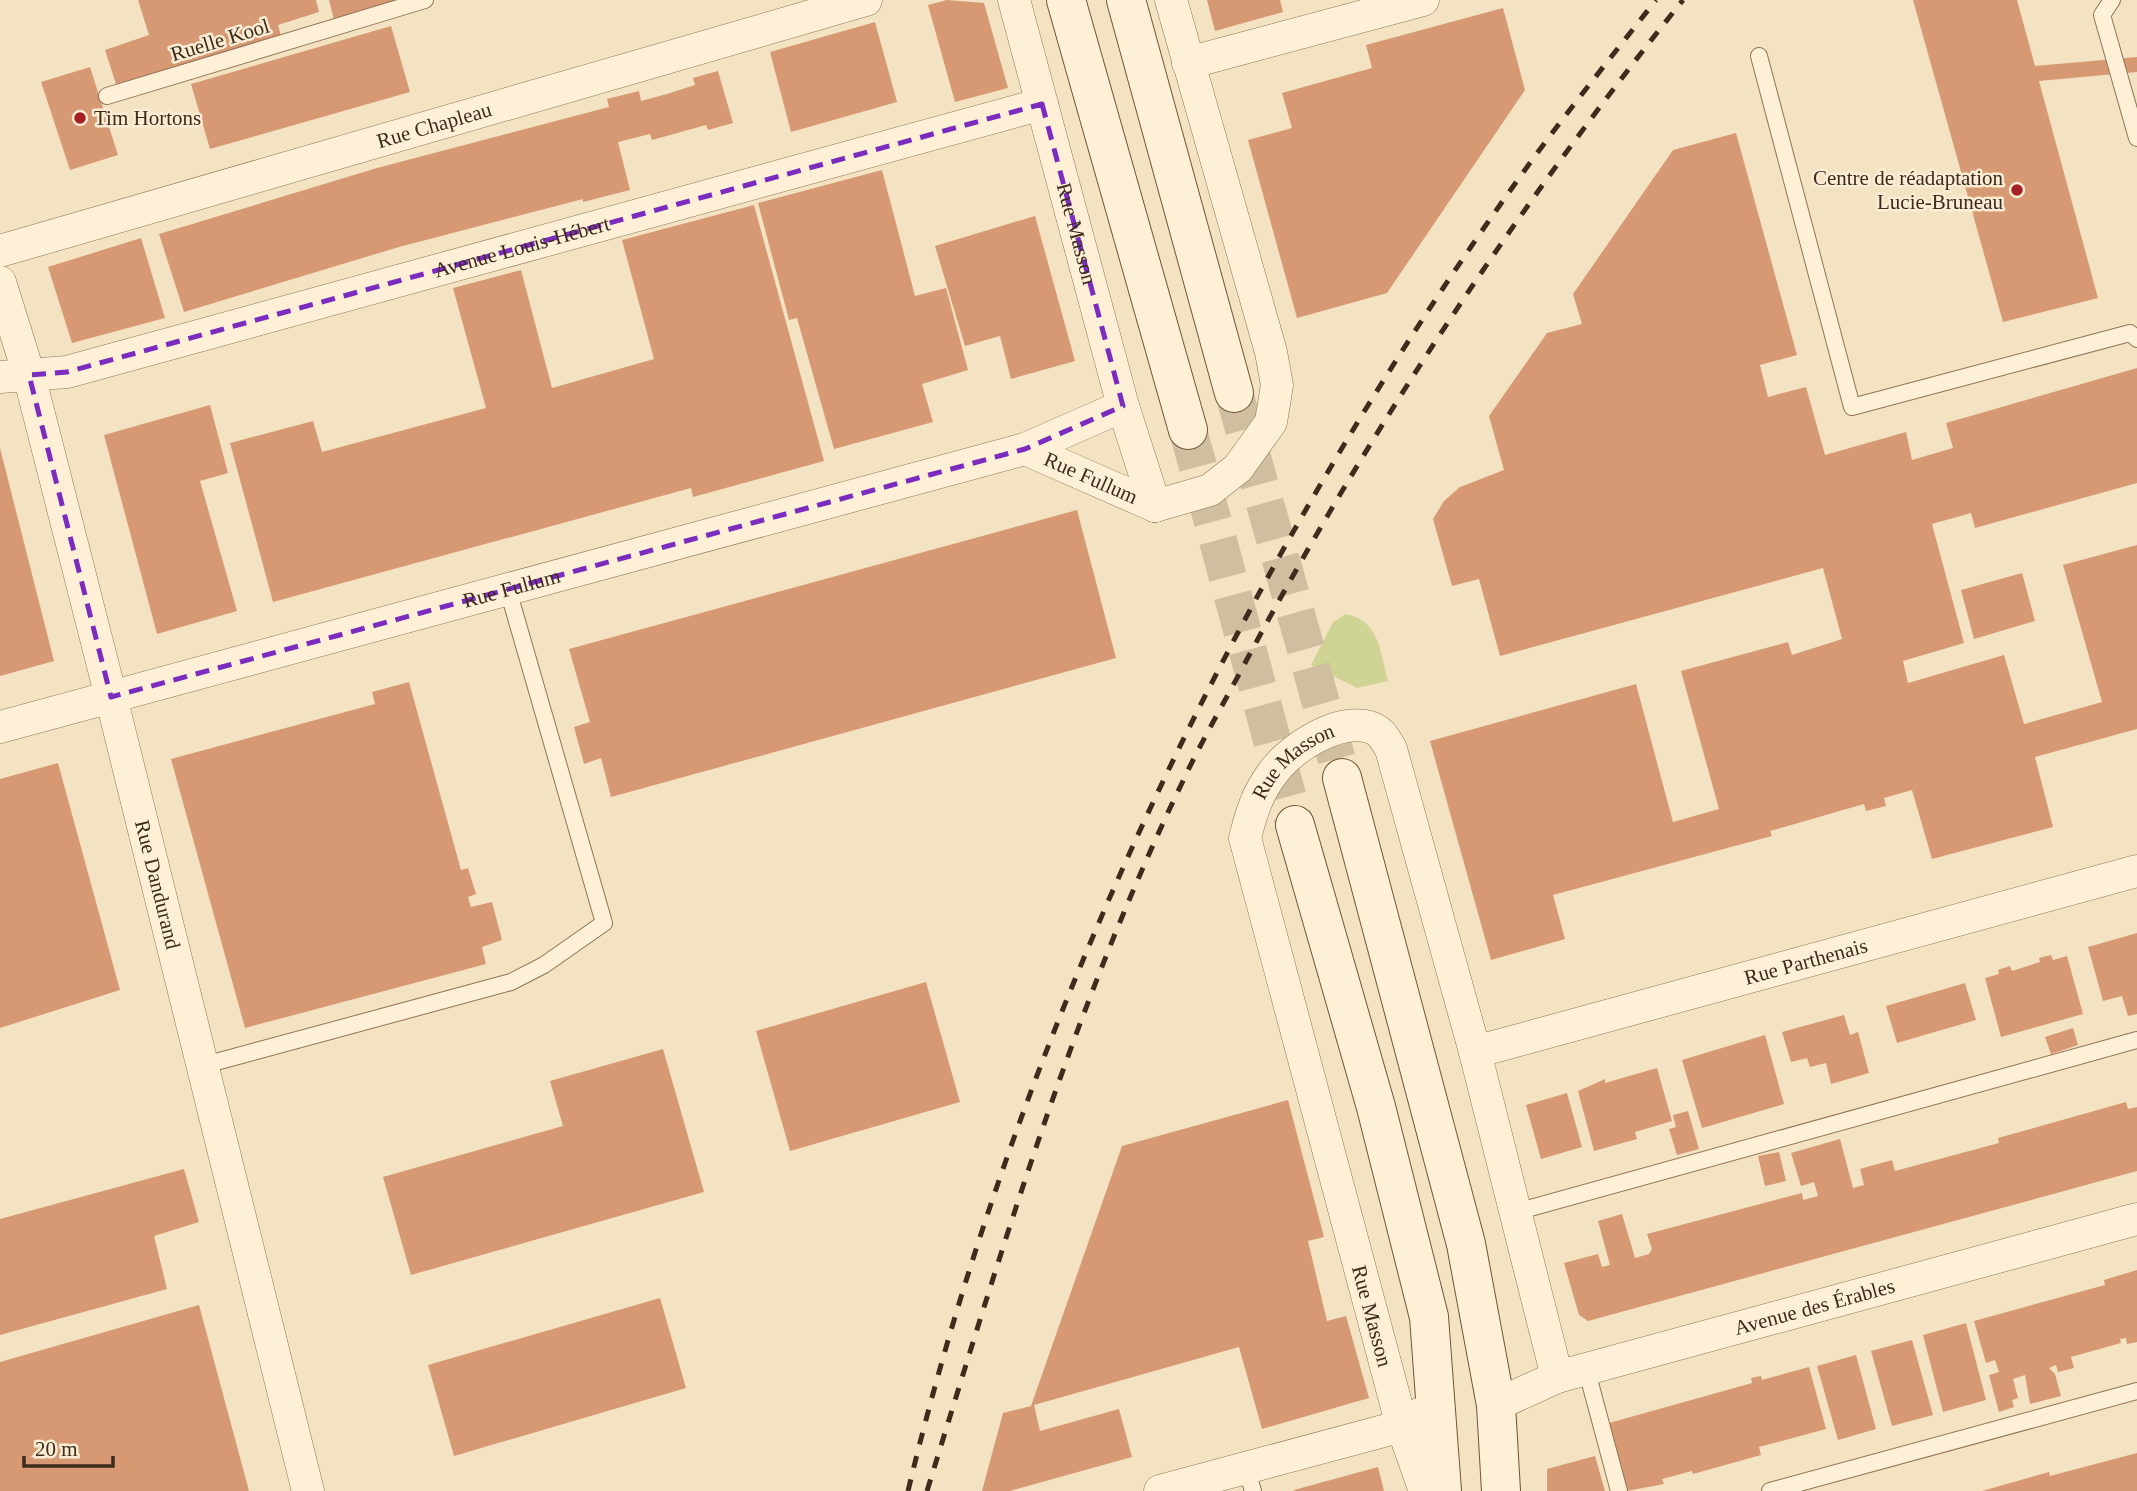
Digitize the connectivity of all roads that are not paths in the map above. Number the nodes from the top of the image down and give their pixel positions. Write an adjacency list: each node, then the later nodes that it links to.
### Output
1 (425, 0): 11 (lane, Ruelle Kool)
2 (866, 0): 14 (street, Rue Chapleau)
3 (1014, 0): 12 (street, Rue Masson)
4 (1066, 0): 20 (street)
5 (1126, 0): 18 (street)
6 (1171, 0): 10 (street)
7 (1423, 0): 10 (street)
8 (2112, 0): 13 (lane)
9 (1759, 56): 16 (lane)
10 (1188, 63): 22 (street)
11 (107, 96)
12 (1042, 104): 17 (street, Avenue Louis-Hébert); 19 (street, Rue Masson)
13 (2137, 138)
14 (0, 251)
15 (0, 282): 17 (street, Rue Dandurand)
16 (2137, 340)
17 (14, 376): 24 (street, Rue Dandurand)
18 (1234, 393)
19 (1123, 406): 21 (street, Rue Fullum); 22 (street, Rue Masson)
20 (1188, 430)
21 (1026, 449): 22 (street, Rue Fullum); 23 (street, Rue Fullum)
22 (1155, 506)
23 (508, 590): 24 (street, Rue Fullum); 31 (lane)
24 (111, 697): 25 (street, Rue Fullum); 31 (street, Rue Dandurand)
25 (0, 727)
26 (1342, 778): 37 (street, Rue Masson)
27 (1295, 825): 36 (street, Rue Masson)
28 (2137, 871): 30 (street, Rue Parthenais)
29 (2137, 1040): 32 (lane)
30 (1475, 1052): 32 (street, Rue Masson); 38 (street, Rue Masson)
31 (201, 1066): 40 (street, Rue Dandurand)
32 (1516, 1212): 34 (street, Rue Masson)
33 (2137, 1219): 34 (street, Avenue des Érables)
34 (1572, 1372): 37 (street, Avenue des Érables); 45 (lane)
35 (2137, 1391): 46 (lane)
36 (1436, 1402): 38 (street); 43 (street, Rue Masson)
37 (1496, 1405): 44 (street, Rue Masson)
38 (1402, 1426): 39 (street); 42 (street, Rue Masson)
39 (1249, 1479): 41 (street)
40 (308, 1491)
41 (1160, 1491)
42 (1425, 1491)
43 (1442, 1491)
44 (1502, 1491)
45 (1619, 1491)
46 (1770, 1491)

